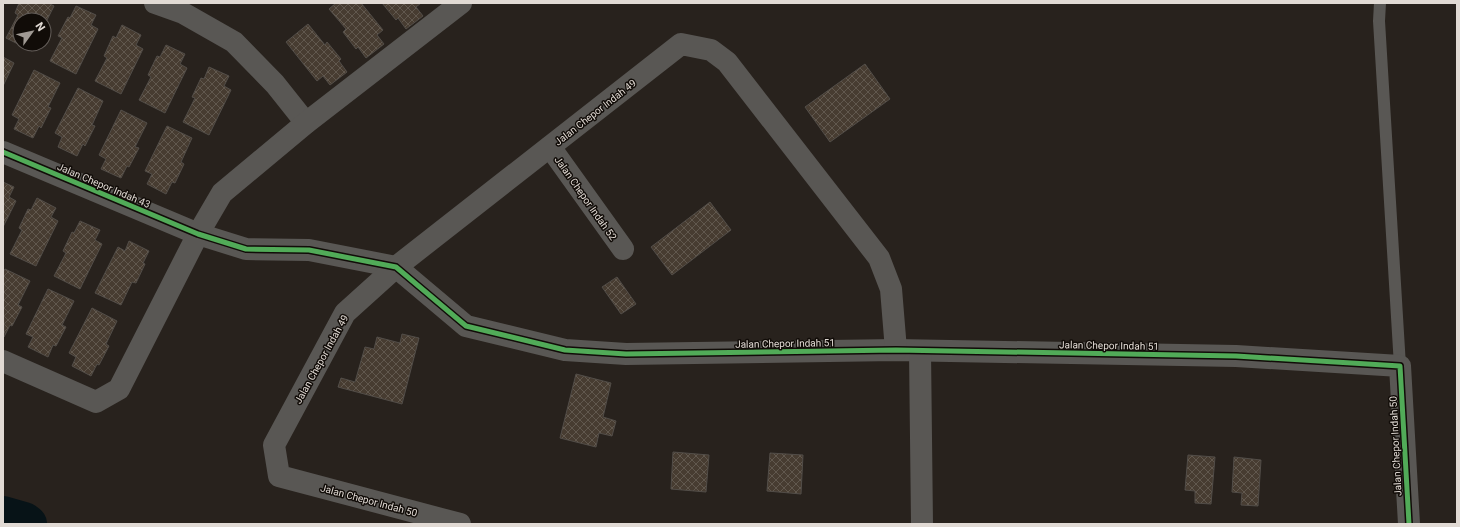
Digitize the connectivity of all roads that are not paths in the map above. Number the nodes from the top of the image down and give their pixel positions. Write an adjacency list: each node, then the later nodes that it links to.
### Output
1 (155, 3): 4 (street)
2 (461, 3): 5 (street)
3 (1380, 3): 14 (lane)
4 (186, 8): 5 (street)
5 (306, 123): 8 (street)
6 (550, 146): 9 (street, Jalan Chepor Indah 52); 10 (street, Jalan Chepor Indah 49); 11 (street, Jalan Chepor Indah 49)
7 (3, 152): 8 (street, Jalan Chepor Indah 43)
8 (198, 234): 10 (street, Jalan Chepor Indah 51); 13 (street)
9 (623, 249)
10 (396, 267): 11 (street, Jalan Chepor Indah 51); 15 (street, Jalan Chepor Indah 49)
11 (896, 350): 12 (street, Jalan Chepor Indah 51)
12 (920, 351): 14 (street, Jalan Chepor Indah 51); 17 (street)
13 (3, 361)
14 (1400, 366): 18 (street, Jalan Chepor Indah 50)
15 (279, 476): 16 (street, Jalan Chepor Indah 50)
16 (460, 524)
17 (922, 524)
18 (1409, 524)

